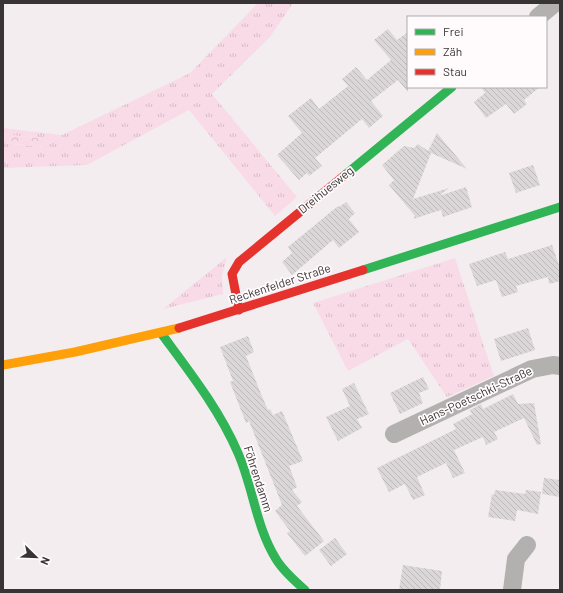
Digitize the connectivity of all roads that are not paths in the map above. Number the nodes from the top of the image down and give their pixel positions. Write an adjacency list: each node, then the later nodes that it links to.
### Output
1 (555, 3): 2 (street)
2 (539, 16)
3 (451, 88): 5 (street, Dreihuesweg)
4 (560, 207): 5 (street, Reckenfelder Straße)
5 (239, 310): 6 (street, Reckenfelder Straße)
6 (161, 333): 7 (street, Reckenfelder Straße); 11 (street, Föhrendamm)
7 (3, 365)
8 (560, 366): 9 (street, Hans-Poetschki-Straße)
9 (394, 434)
10 (527, 545): 12 (street)
11 (305, 590)
12 (512, 590)

